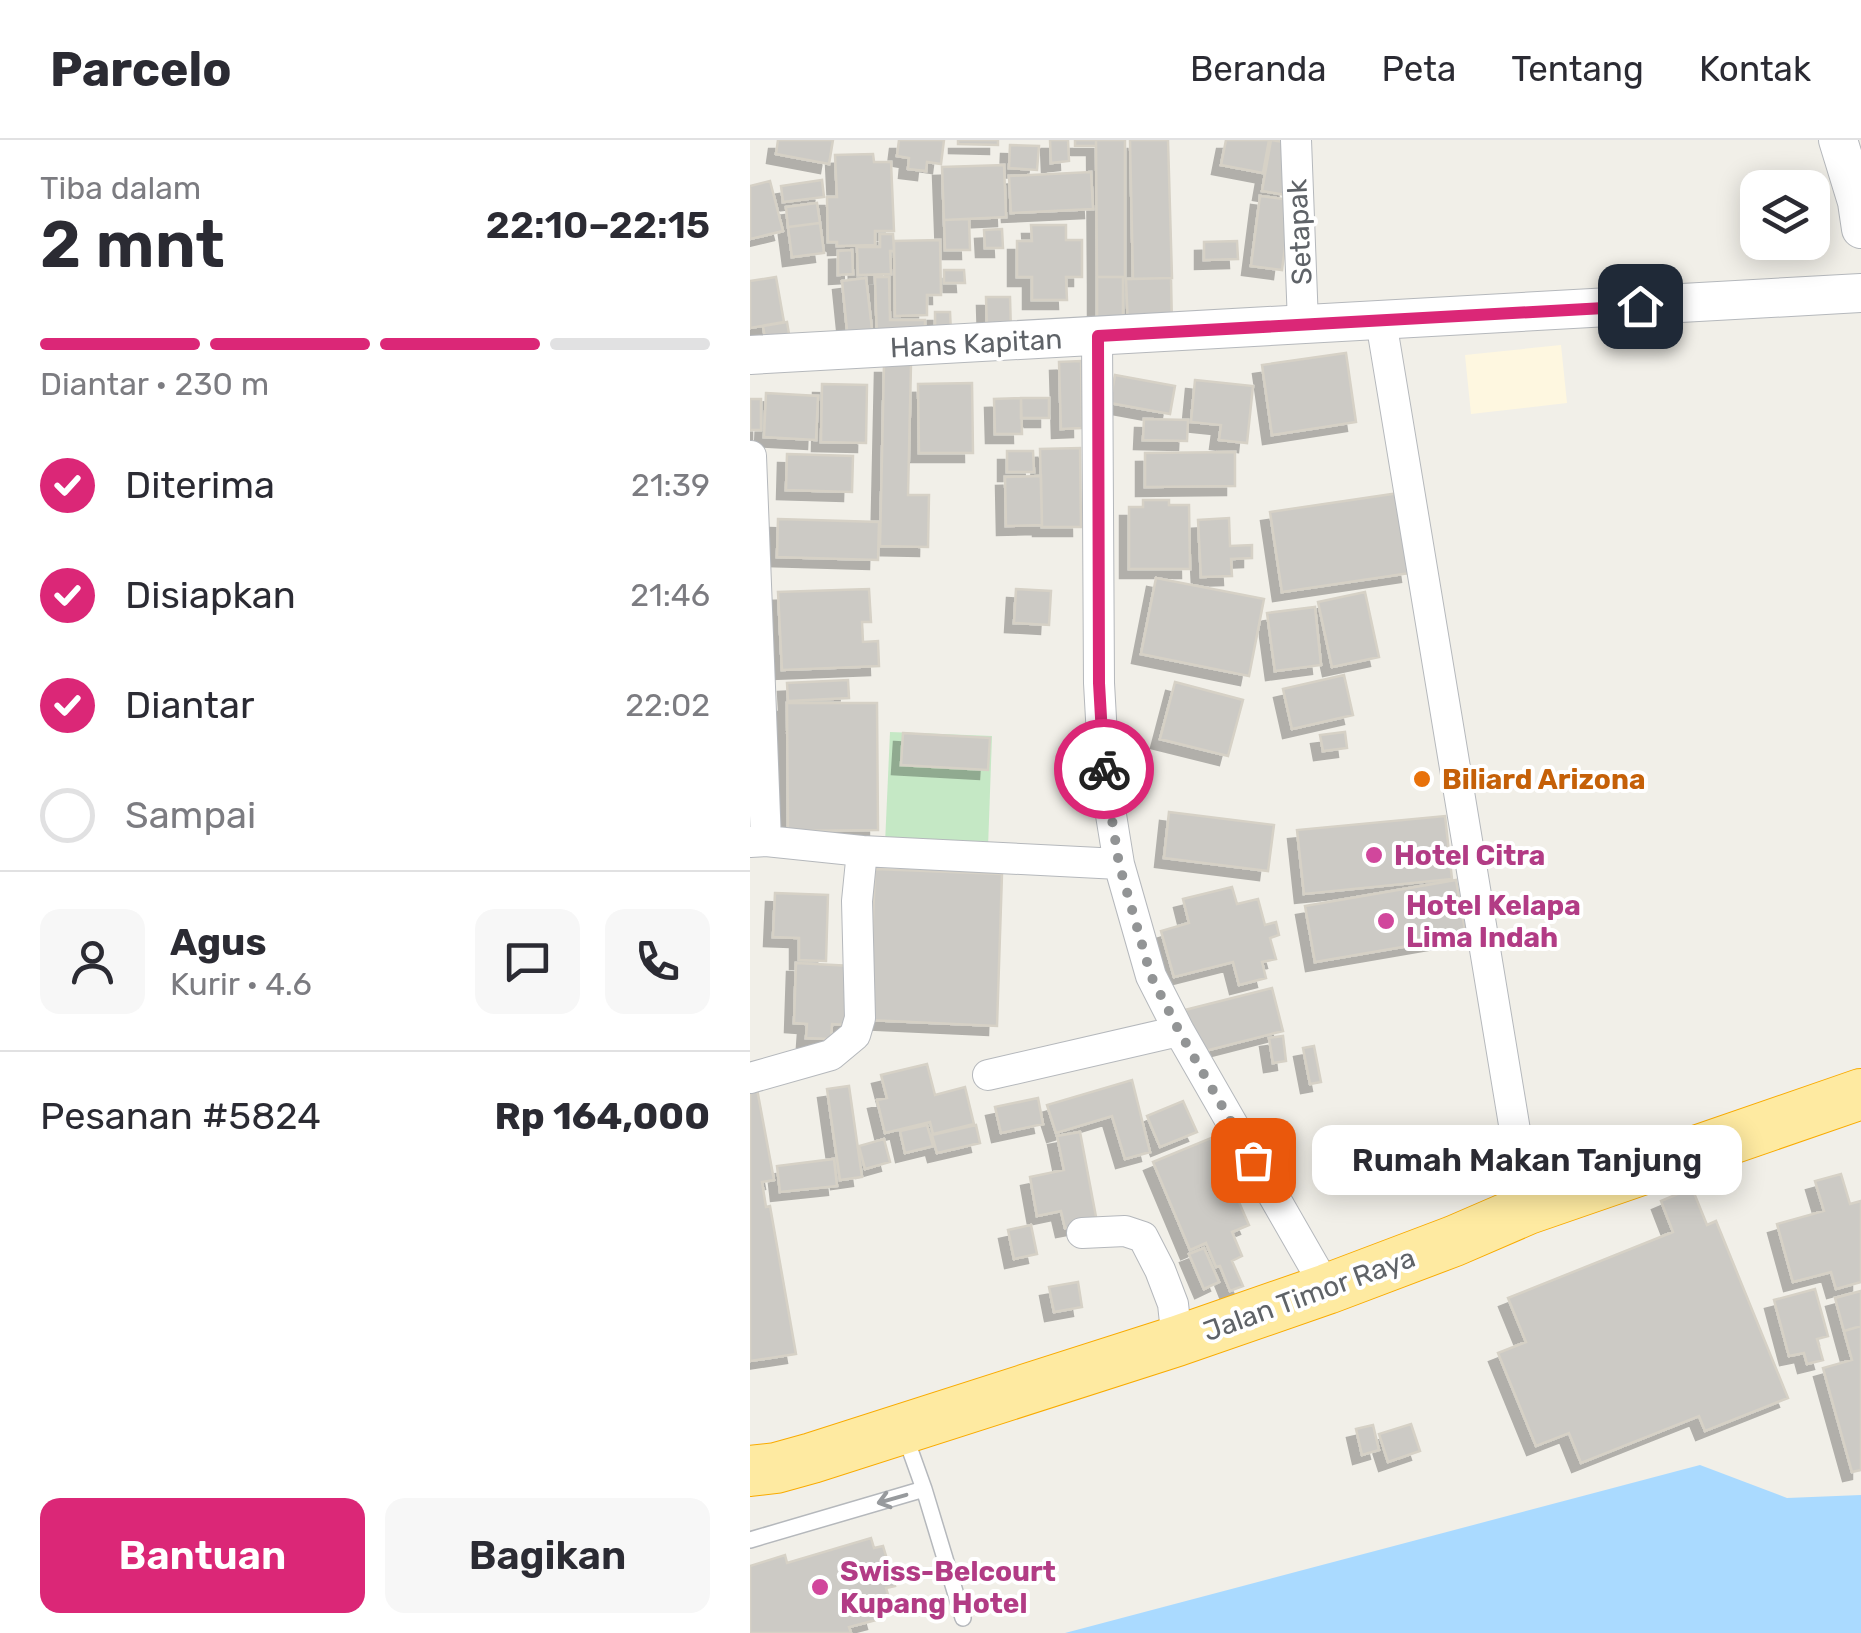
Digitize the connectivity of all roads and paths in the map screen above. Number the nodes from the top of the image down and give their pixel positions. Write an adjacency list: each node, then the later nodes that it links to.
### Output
1 (1296, 140): 6 (street, Setapak)
2 (1838, 140): 3 (street)
3 (1861, 229)
4 (1861, 294): 5 (street, Hans Kapitan)
5 (1382, 320): 6 (street, Hans Kapitan); 17 (street)
6 (1304, 323): 7 (street, Hans Kapitan)
7 (1098, 336): 8 (street, Hans Kapitan); 12 (street)
8 (750, 356)
9 (751, 456): 10 (street)
10 (758, 842): 11 (street)
11 (862, 852): 12 (street); 15 (street)
12 (1119, 864): 13 (street)
13 (1179, 1031): 14 (street); 19 (street)
14 (988, 1075)
15 (750, 1078)
16 (1861, 1094): 17 (highway, Jalan Timor Raya)
17 (1528, 1209): 19 (highway, Jalan Timor Raya)
18 (1082, 1233): 20 (street)
19 (1327, 1289): 20 (highway, Jalan Timor Raya)
20 (1177, 1341): 21 (highway, Jalan Timor Raya)
21 (903, 1429): 22 (highway, Jalan Timor Raya); 23 (lane)
22 (750, 1471)
23 (924, 1490): 24 (lane, one-way to 24); 25 (lane)
24 (750, 1540)
25 (963, 1618)

